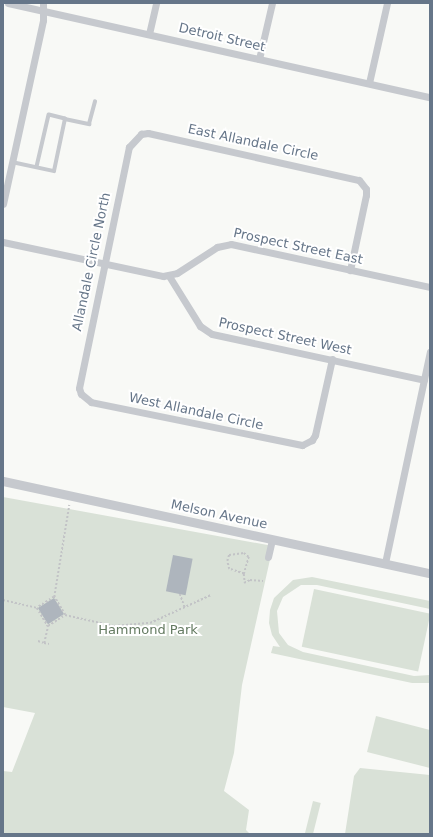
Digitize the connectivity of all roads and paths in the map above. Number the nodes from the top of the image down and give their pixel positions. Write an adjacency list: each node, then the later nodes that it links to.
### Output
1 (8, 3): 6 (street, Detroit Street)
2 (43, 3): 6 (street)
3 (156, 3): 7 (street)
4 (272, 3): 8 (street)
5 (387, 3): 9 (street)
6 (43, 11): 7 (street, Detroit Street); 14 (street)
7 (149, 34): 8 (street, Detroit Street)
8 (259, 59): 9 (street, Detroit Street)
9 (369, 83): 10 (street, Detroit Street)
10 (430, 97)
11 (95, 102): 12 (lane)
12 (65, 119): 15 (lane); 15 (lane)
13 (136, 137): 18 (street, Allandale Circle North); 19 (street, East Allandale Circle)
14 (12, 162): 15 (lane); 16 (street)
15 (37, 167)
16 (3, 204)
17 (3, 242): 18 (street)
18 (104, 264): 20 (street); 25 (street, Allandale Circle North)
19 (350, 270): 20 (street, Prospect Street East); 21 (street, Prospect Street East)
20 (168, 276): 23 (street, Prospect Street West)
21 (430, 287)
22 (430, 352): 24 (street)
23 (332, 359): 24 (street, Prospect Street West); 25 (street, West Allandale Circle)
24 (424, 380): 30 (street)
25 (81, 394)
26 (3, 481): 28 (street, Melson Avenue)
27 (68, 505): 36 (path)
28 (272, 539): 29 (street); 30 (street, Melson Avenue)
29 (268, 557)
30 (384, 563): 31 (street, Melson Avenue)
31 (430, 573)
32 (244, 574): 32 (path); 33 (path)
33 (263, 581)
34 (180, 594): 39 (path)
35 (211, 596): 39 (path)
36 (54, 597): 38 (path); 40 (path)
37 (3, 600): 38 (path)
38 (37, 608): 41 (path)
39 (185, 608): 40 (path)
40 (65, 615): 41 (path)
41 (48, 626): 43 (path)
42 (38, 641): 43 (path)
43 (44, 643): 44 (path)
44 (49, 644)

